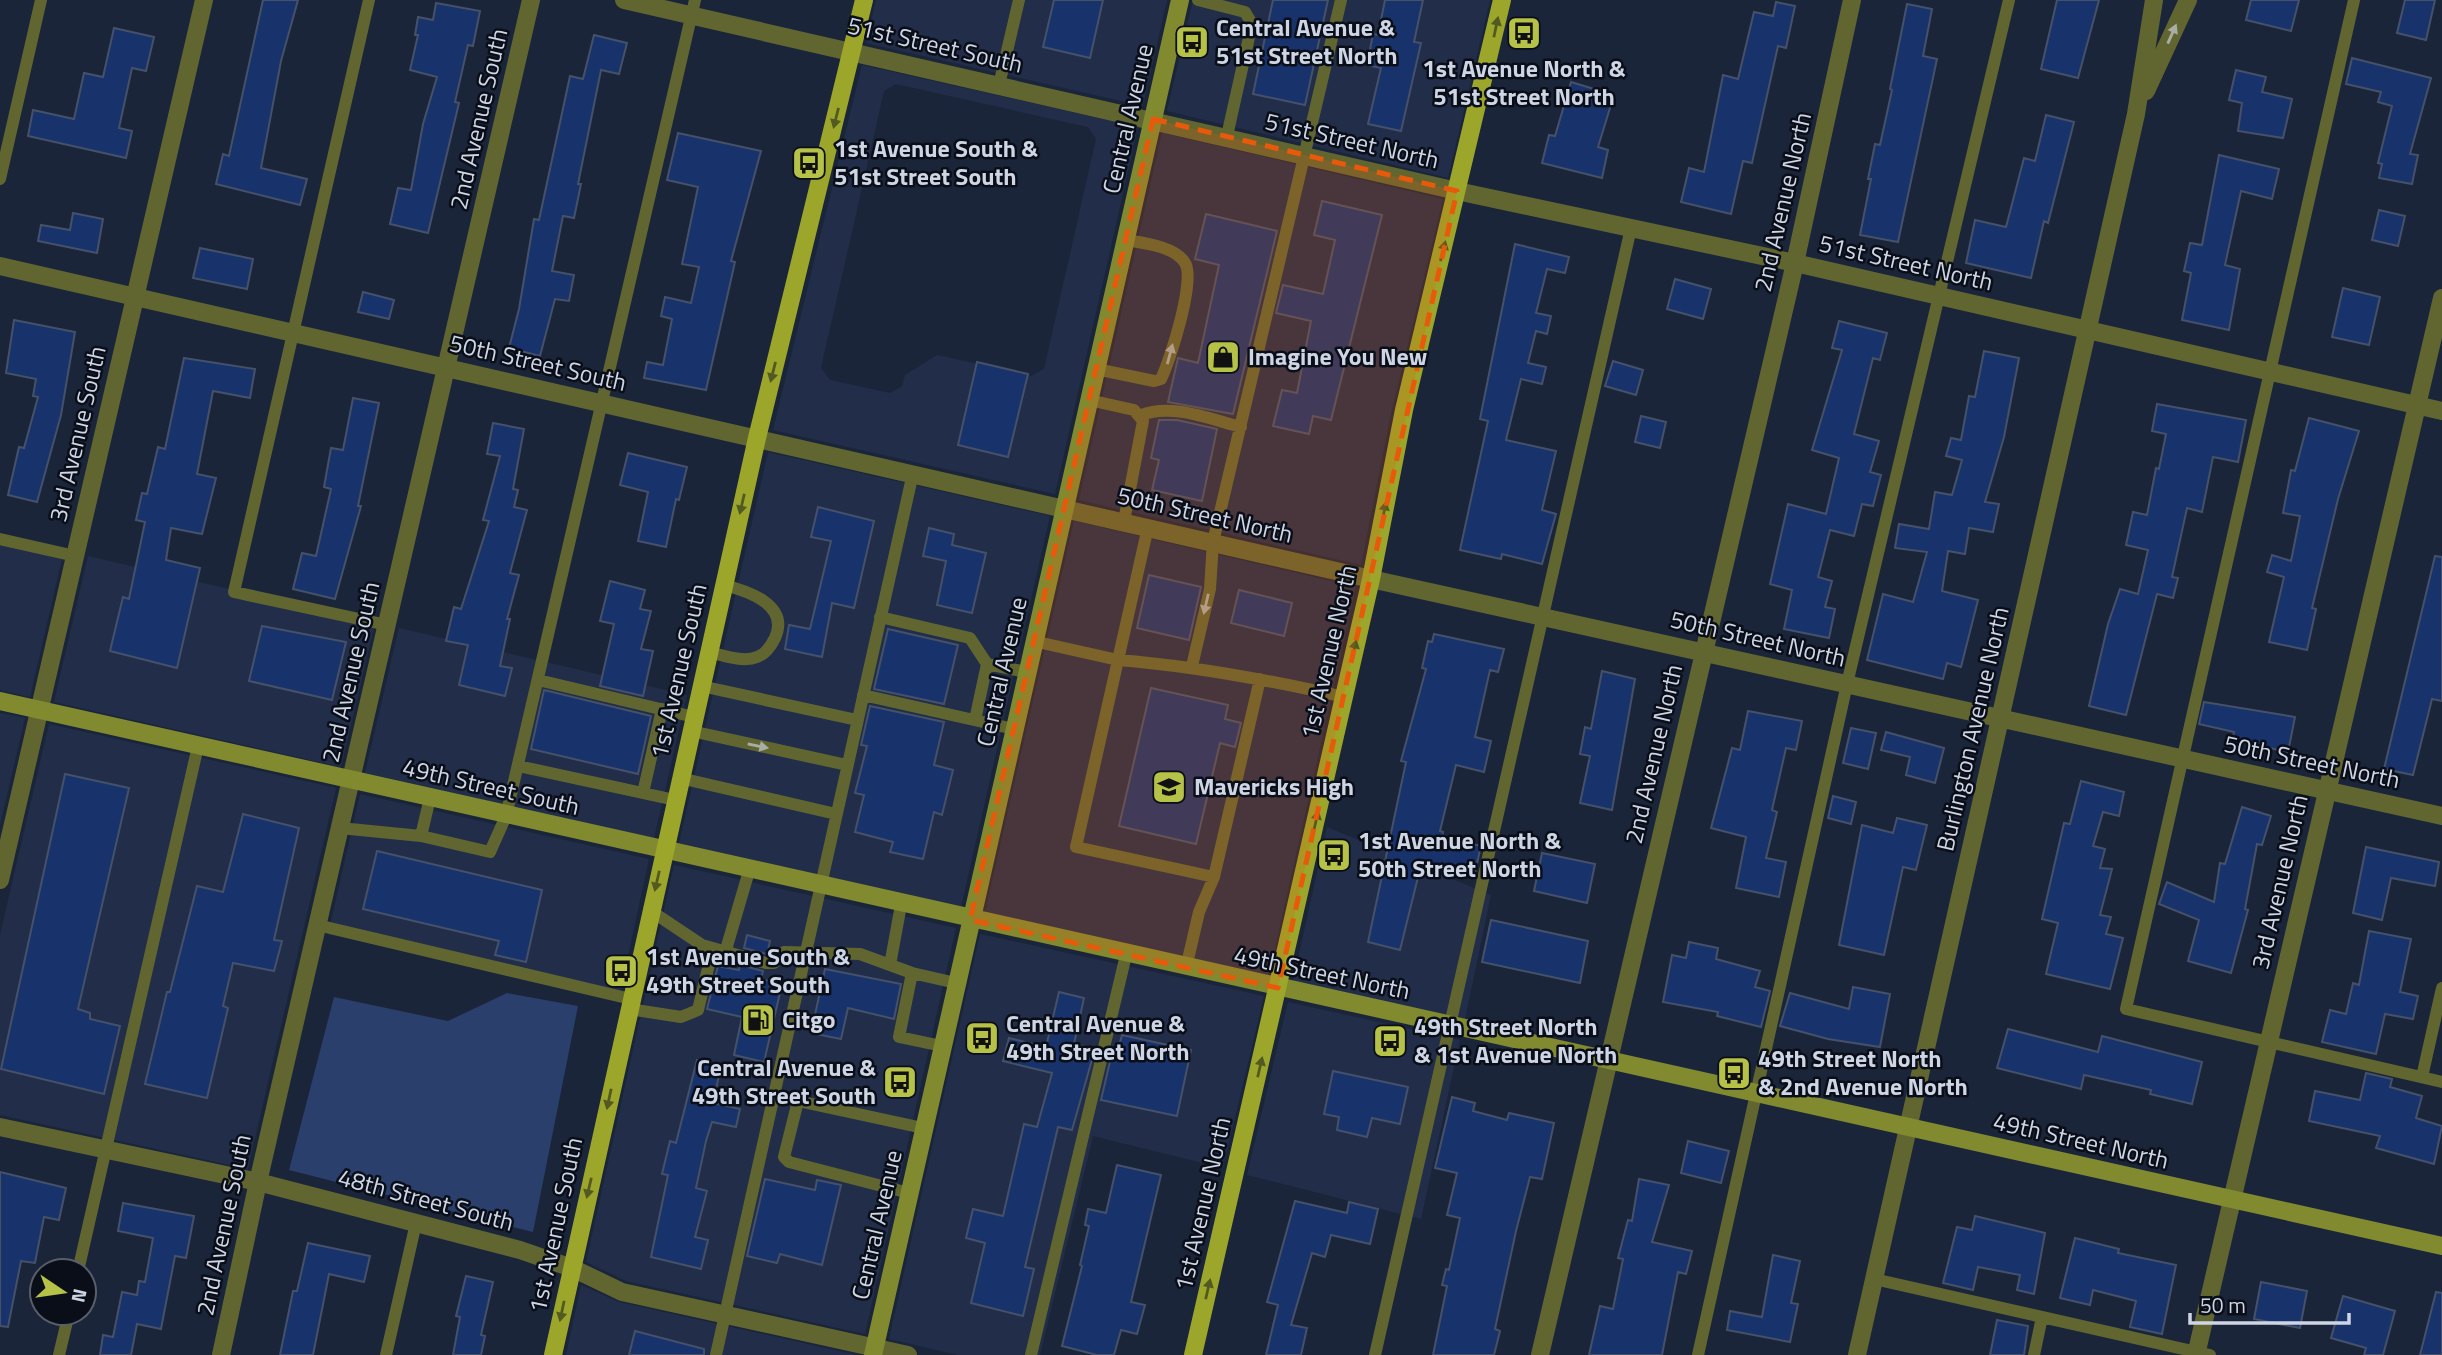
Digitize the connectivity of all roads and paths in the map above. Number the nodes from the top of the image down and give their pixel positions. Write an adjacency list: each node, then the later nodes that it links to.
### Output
1 (41, 0): 24 (lane)
2 (204, 0): 31 (street, 3rd Avenue South)
3 (369, 0): 34 (lane)
4 (531, 0): 35 (street, 2nd Avenue South)
5 (624, 0): 17 (street, 51st Street South)
6 (864, 0): 18 (main road, 1st Avenue South)
7 (1019, 0): 19 (lane)
8 (1180, 0): 21 (main road, Central Avenue)
9 (1198, 0): 22 (lane)
10 (1341, 0): 23 (lane)
11 (1502, 0): 25 (main road, 1st Avenue North, one-way to 11)
12 (1852, 0): 28 (street, 2nd Avenue North)
13 (2009, 0): 30 (lane)
14 (2154, 0): 20 (street, Burlington Avenue North)
15 (2188, 0): 20 (street, Burlington Avenue North, one-way to 15)
16 (2354, 0): 37 (lane)
17 (693, 8): 18 (street, 51st Street South); 39 (lane)
18 (852, 51): 19 (street, 51st Street South); 44 (main road, 1st Avenue South, one-way to 44)
19 (999, 85): 21 (street, 51st Street South)
20 (2136, 114): 33 (street, Burlington Avenue North)
21 (1153, 119): 22 (street, 51st Street North); 27 (main road, Central Avenue)
22 (1227, 136): 23 (street, 51st Street North)
23 (1306, 155): 25 (street, 51st Street North); 43 (lane)
24 (0, 179)
25 (1457, 191): 26 (street, 51st Street North); 52 (main road, 1st Avenue North, one-way to 25)
26 (1631, 228): 28 (street, 51st Street North); 54 (lane)
27 (1125, 240): 36 (main road, Central Avenue); 36 (lane, one-way to 27)
28 (1795, 262): 30 (street, 51st Street North); 58 (street, 2nd Avenue North)
29 (0, 266): 31 (street, 50th Street South)
30 (1941, 296): 33 (street, 51st Street North); 66 (lane)
31 (135, 297): 34 (street, 50th Street South); 51 (street, 3rd Avenue South)
32 (2442, 298): 40 (street, 3rd Avenue North)
33 (2088, 329): 37 (street, 51st Street North); 75 (street, Burlington Avenue North)
34 (292, 332): 35 (street, 50th Street South); 56 (lane)
35 (446, 368): 39 (street, 50th Street South); 56 (street, 2nd Avenue South)
36 (1096, 369): 38 (main road, Central Avenue)
37 (2269, 371): 40 (street, 51st Street North); 79 (lane)
38 (1089, 400): 42 (lane); 46 (main road, Central Avenue)
39 (602, 403): 44 (street, 50th Street South); 65 (lane)
40 (2418, 406): 41 (street, 51st Street North); 84 (street, 3rd Avenue North)
41 (2442, 411)
42 (1141, 415): 43 (lane); 47 (lane)
43 (1241, 427): 50 (lane)
44 (757, 438): 45 (street, 50th Street South); 53 (main road, 1st Avenue South, one-way to 53)
45 (913, 473): 46 (street, 50th Street South); 55 (lane)
46 (1064, 508): 47 (street, 50th Street North); 57 (main road, Central Avenue)
47 (1124, 521): 48 (street, 50th Street North)
48 (1148, 527): 50 (street, 50th Street North); 60 (lane)
49 (0, 539): 51 (lane)
50 (1213, 542): 52 (street, 50th Street North); 62 (lane, one-way to 62)
51 (75, 556): 72 (street, 3rd Avenue South)
52 (1371, 579): 54 (street, 50th Street North); 69 (main road, 1st Avenue North, one-way to 52)
53 (724, 585): 59 (main road, 1st Avenue South); 59 (lane)
54 (1545, 616): 58 (street, 50th Street North); 113 (lane)
55 (880, 617): 61 (lane); 68 (lane)
56 (387, 625): 83 (street, 2nd Avenue South)
57 (1033, 641): 60 (lane); 63 (main road, Central Avenue)
58 (1703, 650): 66 (street, 50th Street North); 116 (street, 2nd Avenue North)
59 (709, 652): 67 (main road, 1st Avenue South)
60 (1118, 660): 62 (lane); 96 (lane)
61 (987, 664): 63 (lane); 74 (lane)
62 (1192, 666): 64 (lane)
63 (1026, 672): 77 (main road, Central Avenue)
64 (1260, 679): 69 (lane); 96 (lane)
65 (538, 680): 71 (lane); 81 (lane)
66 (1847, 684): 75 (street, 50th Street North); 119 (lane)
67 (701, 686): 73 (lane); 76 (main road, 1st Avenue South)
68 (863, 695): 73 (lane); 74 (lane)
69 (1344, 697): 110 (main road, 1st Avenue North, one-way to 69)
70 (0, 701): 72 (main road, 49th Street South)
71 (662, 709): 76 (lane); 85 (lane)
72 (39, 710): 78 (main road, 49th Street South); 94 (street, 3rd Avenue South)
73 (857, 720): 80 (lane)
74 (975, 720): 77 (lane)
75 (2000, 720): 79 (street, 50th Street North); 122 (street, Burlington Avenue North)
76 (692, 724): 80 (lane, one-way to 80); 82 (main road, 1st Avenue South)
77 (1014, 729): 101 (main road, Central Avenue)
78 (198, 746): 83 (main road, 49th Street South); 123 (lane)
79 (2181, 759): 84 (street, 50th Street North); 114 (lane)
80 (847, 765): 88 (lane)
81 (518, 766): 85 (lane); 89 (lane)
82 (680, 779): 87 (main road, 1st Avenue South); 88 (lane)
83 (351, 780): 86 (main road, 49th Street South); 91 (street, 2nd Avenue South)
84 (2326, 790): 90 (street, 50th Street North); 114 (street, 3rd Avenue North)
85 (643, 793): 87 (lane)
86 (430, 799): 89 (main road, 49th Street South); 92 (lane)
87 (675, 800): 93 (main road, 1st Avenue South)
88 (836, 814): 98 (lane)
89 (506, 816): 92 (lane); 93 (main road, 49th Street South)
90 (2442, 816)
91 (340, 828): 92 (lane); 102 (street, 2nd Avenue South)
92 (421, 836)
93 (664, 851): 95 (main road, 49th Street South); 100 (main road, 1st Avenue South, one-way to 100)
94 (2, 860): 97 (street, 3rd Avenue South)
95 (749, 871): 98 (main road, 49th Street South); 104 (lane)
96 (1213, 877): 107 (lane)
97 (0, 880)
98 (820, 886): 99 (main road, 49th Street South); 103 (lane)
99 (901, 905): 101 (main road, 49th Street South); 106 (lane)
100 (651, 911): 104 (lane); 112 (main road, 1st Avenue South)
101 (970, 920): 105 (main road, 49th Street North); 109 (main road, Central Avenue)
102 (317, 925): 112 (lane); 124 (street, 2nd Avenue South)
103 (806, 950): 104 (lane); 106 (lane); 132 (lane)
104 (725, 953): 112 (lane)
105 (1126, 955): 107 (main road, 49th Street North); 143 (lane)
106 (890, 965): 108 (lane)
107 (1186, 968): 110 (main road, 49th Street North)
108 (912, 973): 109 (lane); 115 (lane)
109 (956, 983): 115 (main road, Central Avenue)
110 (1278, 988): 113 (main road, 49th Street North); 144 (main road, 1st Avenue North, one-way to 110)
111 (2442, 988): 117 (lane)
112 (630, 1004): 130 (main road, 1st Avenue South, one-way to 130)
113 (1451, 1027): 116 (main road, 49th Street North); 145 (lane)
114 (2268, 1042): 117 (lane); 126 (street, 3rd Avenue North)
115 (942, 1046): 121 (main road, Central Avenue)
116 (1608, 1062): 119 (main road, 49th Street North); 146 (street, 2nd Avenue North)
117 (2421, 1077): 118 (lane)
118 (2442, 1082)
119 (1755, 1094): 122 (main road, 49th Street North); 147 (lane)
120 (0, 1127): 123 (street, 48th Street South)
121 (923, 1128): 125 (main road, Central Avenue); 125 (lane)
122 (1908, 1128): 126 (main road, 49th Street North); 131 (street, Burlington Avenue North)
123 (106, 1149): 124 (street, 48th Street South); 129 (lane)
124 (258, 1182): 127 (street, 48th Street South); 138 (street, 2nd Avenue South)
125 (909, 1193): 135 (main road, Central Avenue)
126 (2232, 1200): 128 (main road, 49th Street North); 136 (street, 3rd Avenue North)
127 (416, 1223): 130 (street, 48th Street South); 139 (lane)
128 (2442, 1246)
129 (81, 1257)
130 (572, 1268): 132 (street, 48th Street South); 140 (main road, 1st Avenue South, one-way to 140)
131 (1874, 1279): 133 (lane); 148 (street, Burlington Avenue North)
132 (725, 1316): 135 (street, 48th Street South); 141 (lane)
133 (2042, 1317): 136 (lane); 149 (lane)
134 (66, 1327): 137 (lane)
135 (873, 1351): 142 (street, 48th Street South)
136 (2201, 1354)
137 (59, 1355)
138 (221, 1355)
139 (386, 1355)
140 (553, 1355)
141 (716, 1355)
142 (908, 1355)
143 (1031, 1355)
144 (1193, 1355)
145 (1376, 1355)
146 (1540, 1355)
147 (1699, 1355)
148 (1857, 1355)
149 (2034, 1355)

